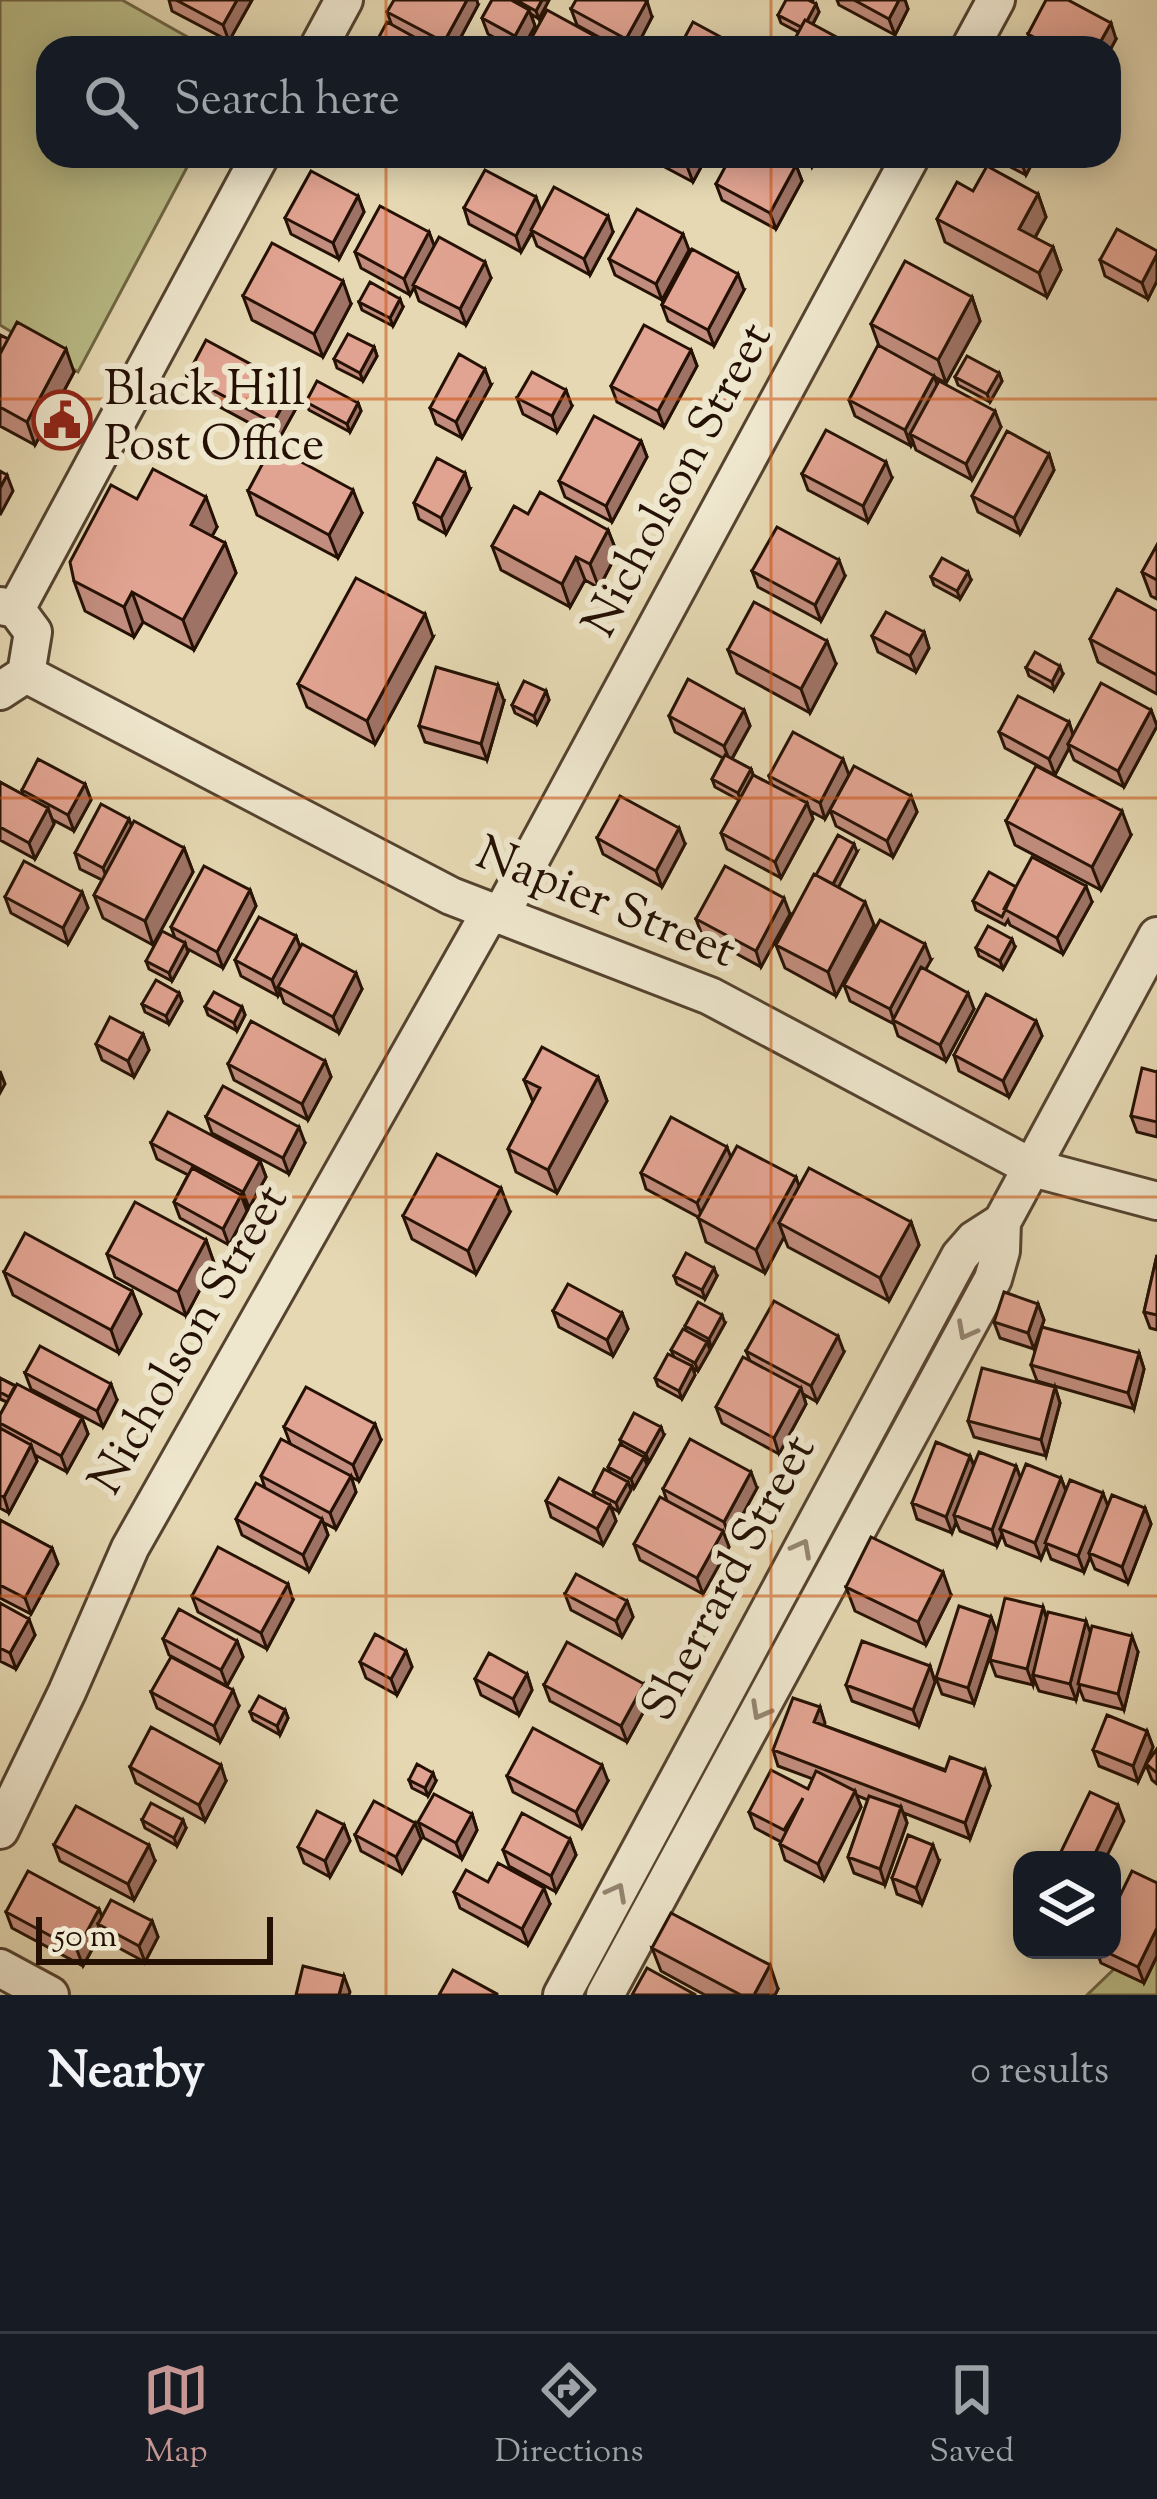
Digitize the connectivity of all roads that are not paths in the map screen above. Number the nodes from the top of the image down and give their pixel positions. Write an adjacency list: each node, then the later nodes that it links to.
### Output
1 (344, 0): 3 (street)
2 (996, 0): 4 (street)
3 (324, 36)
4 (976, 36)
5 (253, 168): 7 (street)
6 (903, 168): 9 (street, Nicholson Street)
7 (8, 608): 8 (street)
8 (13, 682): 9 (street, Napier Street)
9 (495, 914): 11 (street, Napier Street); 14 (street, Nicholson Street)
10 (1157, 936): 11 (street, Sherrard Street)
11 (1033, 1168): 12 (street, Napier Street); 13 (street, Sherrard Street)
12 (1157, 1201)
13 (1002, 1222): 17 (street, Sherrard Street, one-way to 13); 18 (street, Sherrard Street, one-way to 18)
14 (0, 1829)
15 (0, 1967): 16 (street)
16 (50, 1995)
17 (562, 1995)
18 (604, 1995)

